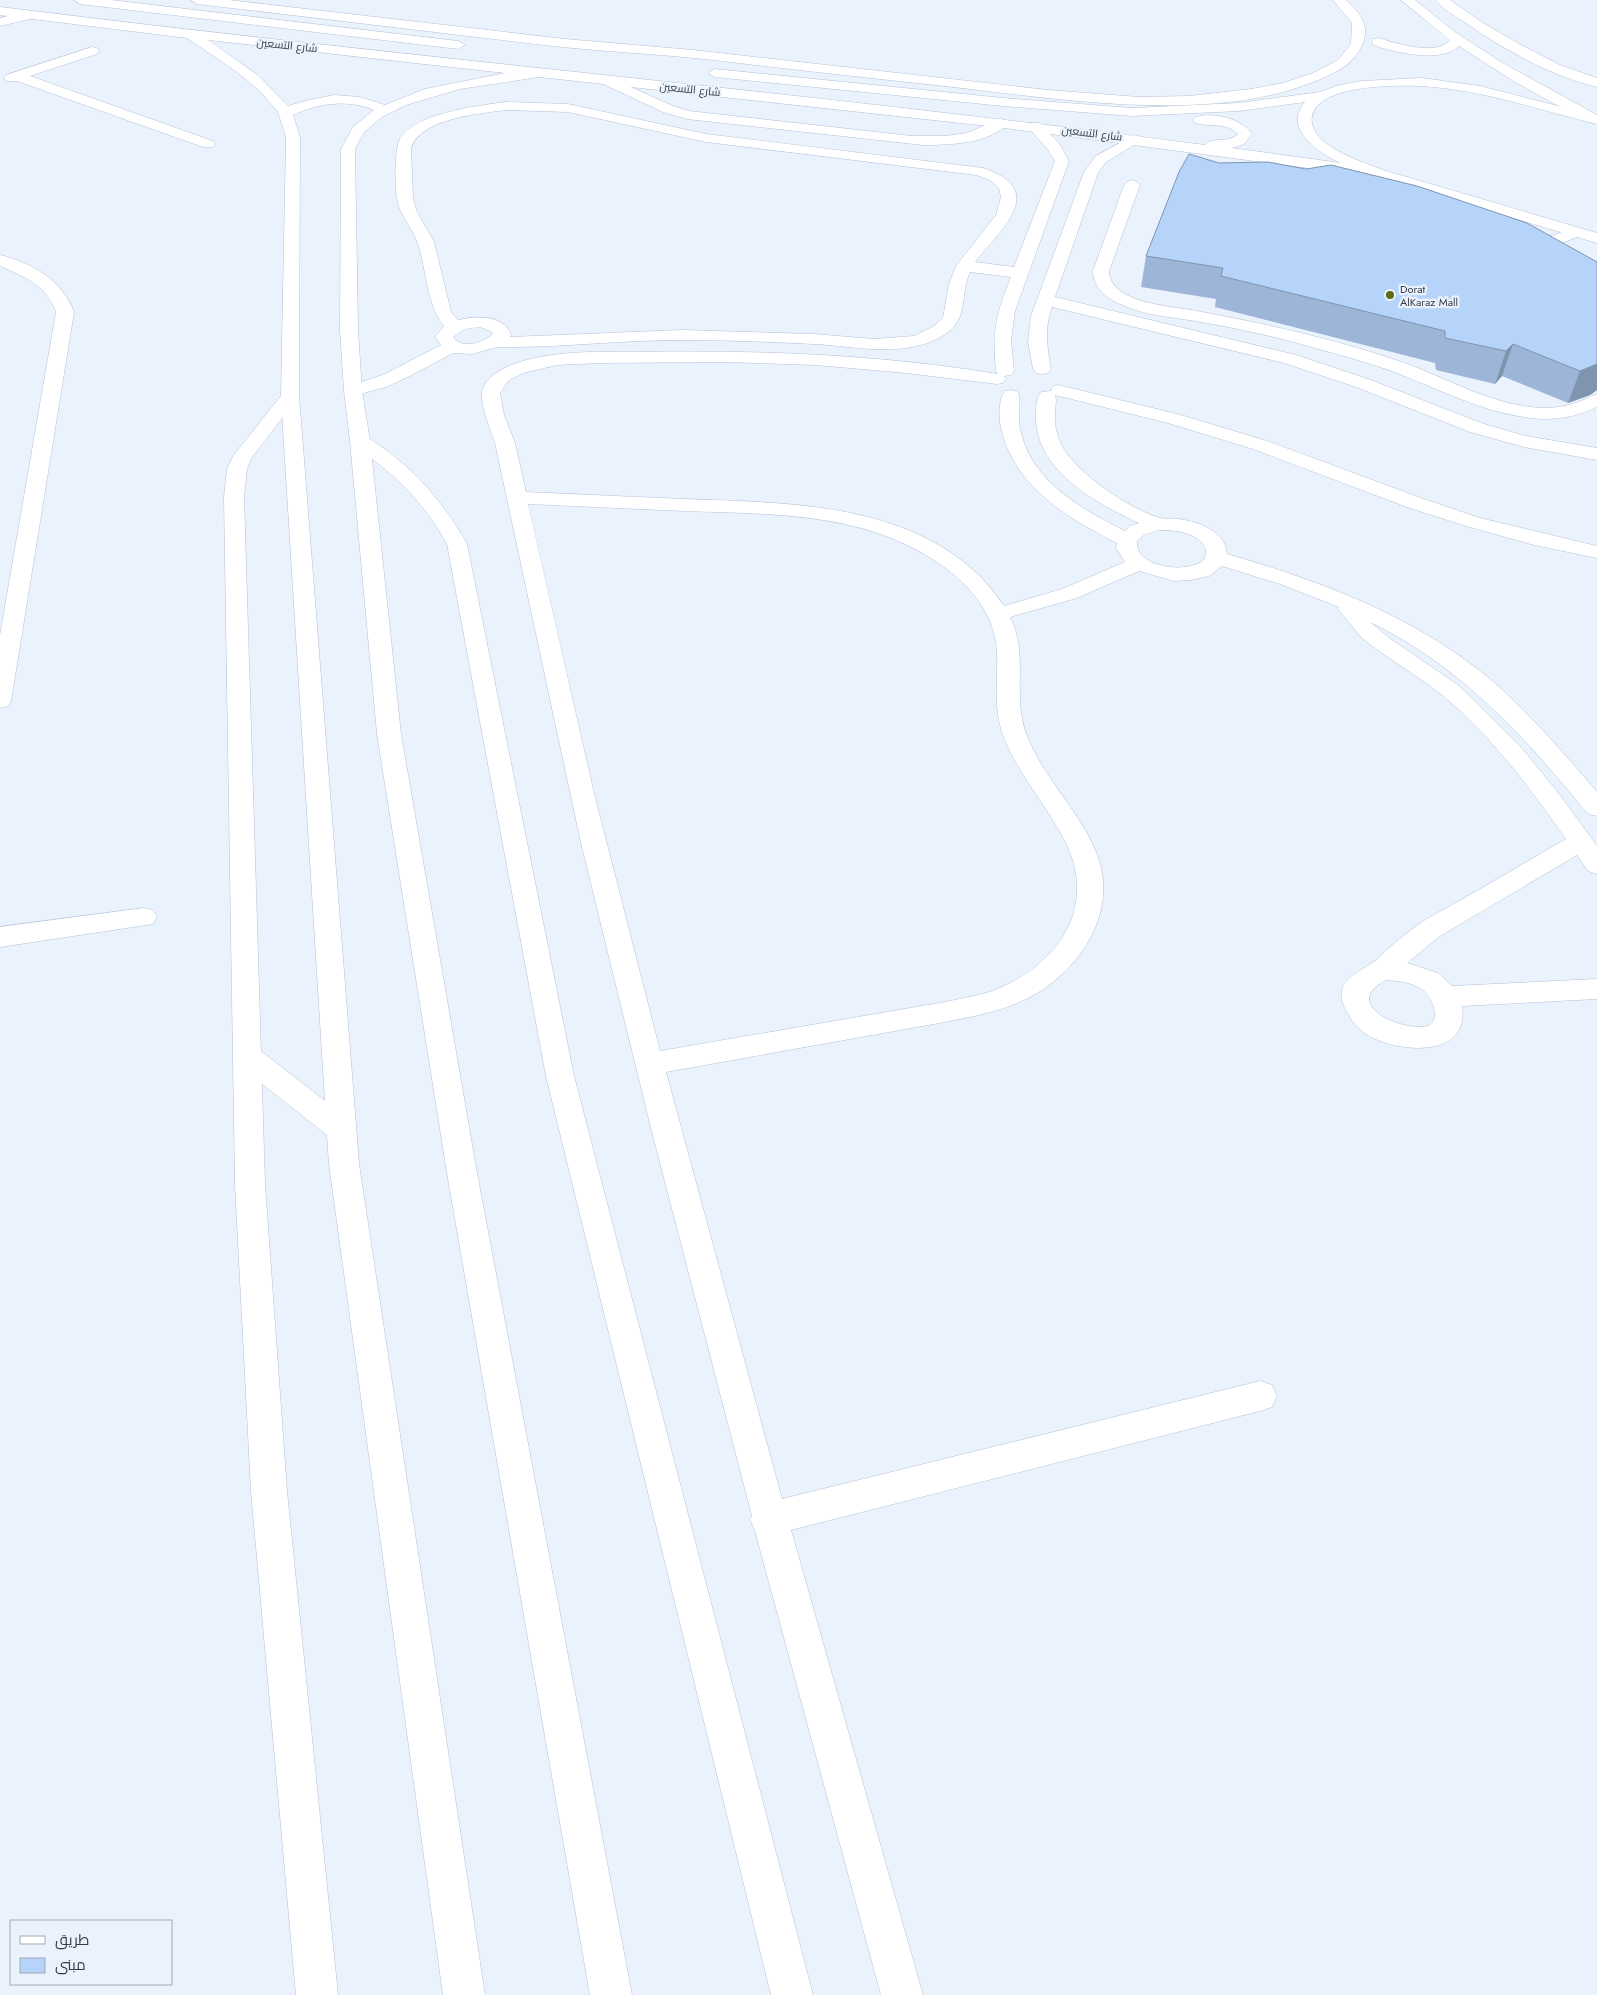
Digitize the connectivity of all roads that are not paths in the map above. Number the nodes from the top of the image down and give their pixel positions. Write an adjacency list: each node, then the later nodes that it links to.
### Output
1 (80, 0): 13 (street, شارع التسعين)
2 (197, 0): 20 (street)
3 (1339, 0): 20 (street)
4 (1407, 0): 11 (street)
5 (1442, 0): 23 (street)
6 (0, 11): 7 (street, شارع التسعين)
7 (30, 15): 8 (street); 10 (street, شارع التسعين)
8 (0, 22)
9 (1378, 28): 12 (street)
10 (190, 34): 18 (street, شارع التسعين); 28 (street)
11 (1457, 40): 12 (street); 29 (street)
12 (1378, 42): 15 (street)
13 (474, 47)
14 (92, 51): 19 (street)
15 (1372, 58)
16 (1361, 70): 25 (street)
17 (697, 71): 24 (street, شارع التسعين)
18 (538, 73): 21 (street, شارع التسعين); 26 (street)
19 (17, 76): 22 (street); 33 (street)
20 (901, 78): 24 (street)
21 (606, 80): 30 (street, شارع التسعين); 30 (street)
22 (0, 82)
23 (1597, 83)
24 (892, 90): 27 (street, شارع التسعين)
25 (1331, 92): 27 (street, شارع التسعين); 29 (street, شارع التسعين); 35 (street)
26 (384, 109): 28 (street); 54 (street)
27 (1132, 112): 34 (street)
28 (285, 113): 56 (street)
29 (1595, 119)
30 (1000, 122): 31 (street, شارع التسعين)
31 (1034, 126): 32 (street, شارع التسعين); 43 (street)
32 (1134, 139): 34 (street, شارع التسعين); 48 (street)
33 (208, 144)
34 (1196, 146): 35 (street, شارع التسعين)
35 (1382, 174): 37 (street); 38 (street)
36 (1132, 185): 57 (street)
37 (1386, 194)
38 (1585, 235): 39 (street); 40 (street)
39 (1504, 240)
40 (1597, 243)
41 (0, 260): 68 (street)
42 (964, 266): 43 (street); 44 (street); 49 (street)
43 (1020, 273): 47 (street)
44 (958, 284): 45 (street); 50 (street)
45 (976, 286)
46 (994, 288): 47 (street)
47 (1014, 290): 53 (street)
48 (1045, 300): 52 (street); 59 (street)
49 (454, 327): 50 (street); 51 (street)
50 (497, 342): 51 (street)
51 (452, 346): 54 (street)
52 (1042, 369): 53 (street); 55 (street)
53 (1004, 382): 55 (street); 60 (street); 62 (street)
54 (353, 391): 58 (street)
55 (1053, 393): 61 (street); 63 (street)
56 (290, 396): 77 (street); 79 (street)
57 (1597, 400)
58 (360, 441): 84 (street); 85 (street)
59 (1597, 454)
60 (517, 498): 67 (street); 78 (street)
61 (1157, 524): 62 (street); 64 (street)
62 (1127, 540): 65 (street)
63 (1597, 552)
64 (1217, 558): 65 (street); 66 (street)
65 (1138, 564): 67 (street)
66 (1343, 599): 69 (street); 70 (street)
67 (997, 614): 78 (street)
68 (0, 700)
69 (1597, 808)
70 (1581, 842): 71 (street); 74 (street)
71 (1597, 865)
72 (144, 917): 73 (street)
73 (0, 937)
74 (1383, 970): 76 (street); 76 (street)
75 (1597, 989): 76 (street)
76 (1445, 997)
77 (247, 1056): 79 (street); 82 (street)
78 (649, 1064): 81 (street)
79 (342, 1130): 83 (street)
80 (1260, 1396): 81 (street)
81 (768, 1518): 86 (street)
82 (317, 1995)
83 (464, 1995)
84 (611, 1995)
85 (792, 1995)
86 (902, 1995)

